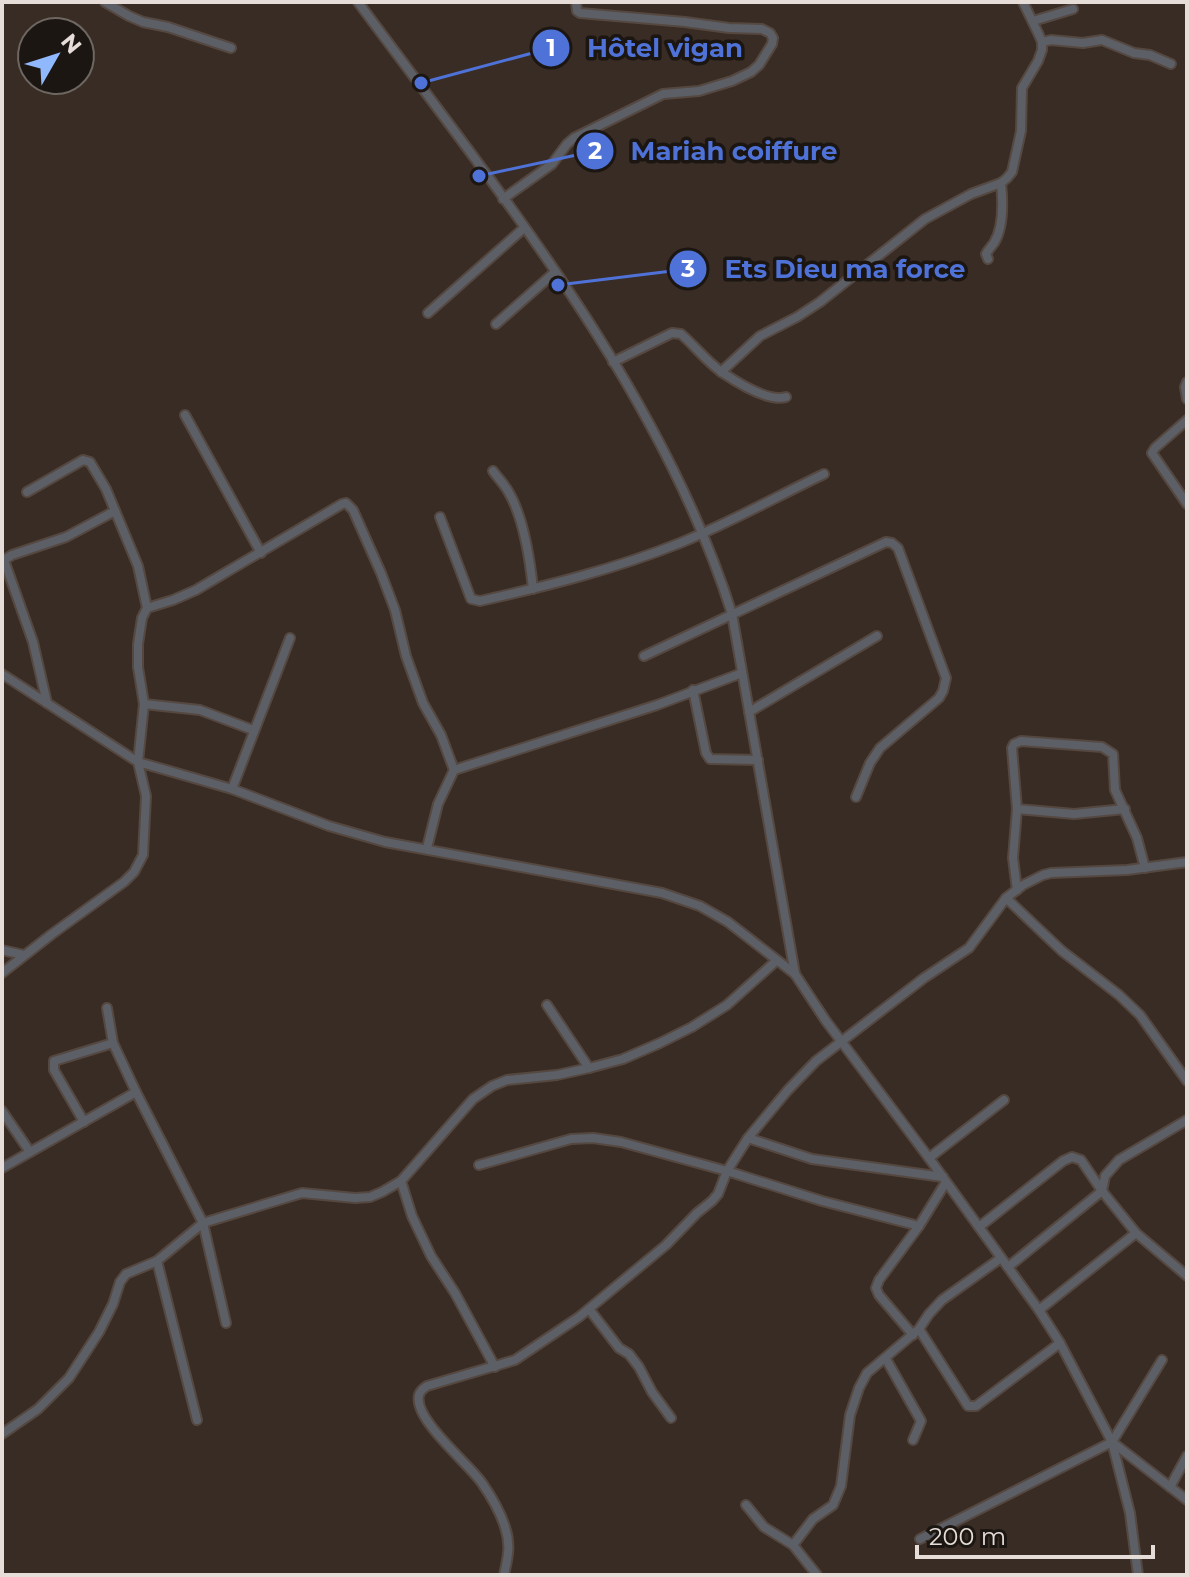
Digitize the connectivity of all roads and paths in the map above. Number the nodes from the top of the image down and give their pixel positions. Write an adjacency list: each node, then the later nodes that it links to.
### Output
1 (105, 2): 8 (street)
2 (576, 2): 11 (street)
3 (1023, 2): 6 (street)
4 (361, 3): 11 (street)
5 (1073, 9): 6 (street)
6 (1033, 21): 7 (street)
7 (1042, 42): 9 (street); 10 (street)
8 (231, 48)
9 (1171, 64)
10 (1001, 183): 13 (street); 18 (street)
11 (503, 199): 12 (street)
12 (524, 228): 14 (street); 15 (street)
13 (988, 259)
14 (555, 272): 16 (street); 17 (street)
15 (428, 313)
16 (496, 324)
17 (613, 362): 18 (street); 30 (street)
18 (721, 372): 20 (street)
19 (1187, 382): 21 (street)
20 (786, 397)
21 (1187, 399)
22 (185, 415): 31 (street)
23 (1187, 420): 27 (street)
24 (493, 471): 32 (street)
25 (824, 474): 30 (street)
26 (27, 492): 28 (street)
27 (1187, 504)
28 (115, 511): 33 (street); 41 (street)
29 (440, 517): 32 (street)
30 (702, 533): 32 (street); 34 (street)
31 (261, 553): 33 (street); 47 (street)
32 (533, 589)
33 (147, 608): 42 (street)
34 (732, 614): 37 (street); 38 (street); 49 (street)
35 (877, 636): 43 (street)
36 (290, 638): 44 (street)
37 (644, 656)
38 (742, 673): 40 (street); 43 (street)
39 (2, 674): 41 (street)
40 (693, 690): 45 (street); 47 (street)
41 (47, 703): 46 (street)
42 (144, 704): 44 (street); 46 (street)
43 (749, 712): 45 (street)
44 (253, 730): 48 (street)
45 (758, 760): 61 (street)
46 (138, 762): 48 (street); 58 (street)
47 (454, 770): 52 (street)
48 (232, 789): 52 (street)
49 (856, 797)
50 (1017, 809): 51 (street); 51 (street); 55 (street)
51 (1125, 809): 54 (street)
52 (427, 848): 59 (street)
53 (1187, 862): 54 (street)
54 (1145, 868): 55 (street)
55 (1017, 890): 56 (street)
56 (1006, 898): 64 (street); 67 (street)
57 (2, 950): 58 (street)
58 (24, 955): 60 (street)
59 (776, 961): 61 (street); 66 (street)
60 (2, 973)
61 (795, 974): 64 (street)
62 (547, 1005): 66 (street)
63 (107, 1008): 65 (street)
64 (841, 1041): 73 (street); 75 (street)
65 (113, 1043): 68 (street); 72 (street)
66 (589, 1068): 80 (street)
67 (1187, 1081)
68 (136, 1092): 72 (street); 82 (street)
69 (1004, 1100): 75 (street)
70 (2, 1111): 74 (street)
71 (1187, 1120): 81 (street)
72 (84, 1122): 74 (street)
73 (748, 1138): 78 (street); 79 (street)
74 (30, 1152): 77 (street)
75 (929, 1158): 79 (street)
76 (479, 1165): 78 (street)
77 (2, 1168)
78 (727, 1171): 83 (street); 90 (street)
79 (945, 1180): 83 (street); 84 (street)
80 (401, 1181): 82 (street); 97 (street)
81 (1102, 1191): 84 (street); 85 (street); 88 (street)
82 (203, 1223): 87 (street); 92 (street)
83 (919, 1226): 93 (street)
84 (979, 1227): 86 (street)
85 (1136, 1233): 89 (street); 91 (street)
86 (1001, 1258): 88 (street); 93 (street)
87 (157, 1261): 99 (street); 100 (street)
88 (1008, 1267): 91 (street)
89 (1187, 1276)
90 (589, 1309): 97 (street); 98 (street)
91 (1039, 1310): 94 (street)
92 (226, 1323)
93 (916, 1332): 94 (street); 95 (street)
94 (1060, 1343): 102 (street)
95 (886, 1359): 101 (street); 108 (street)
96 (1162, 1360): 102 (street)
97 (495, 1367): 109 (street)
98 (671, 1418)
99 (197, 1420)
100 (2, 1434)
101 (913, 1440)
102 (1112, 1442): 104 (street); 107 (street); 111 (street)
103 (1187, 1456): 104 (street)
104 (1170, 1487): 105 (street)
105 (1187, 1500)
106 (746, 1505): 108 (street)
107 (920, 1539)
108 (793, 1545): 110 (street)
109 (504, 1575)
110 (817, 1575)
111 (1138, 1575)

